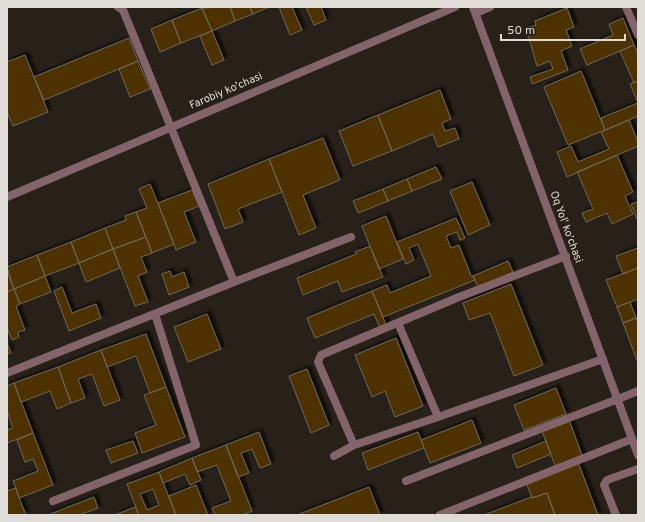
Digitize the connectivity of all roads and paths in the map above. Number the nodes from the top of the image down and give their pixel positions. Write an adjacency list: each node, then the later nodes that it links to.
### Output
1 (118, 7): 7 (street)
2 (455, 7): 7 (street, Farobiy ko'chasi)
3 (490, 7): 5 (street)
4 (626, 7): 6 (street)
5 (474, 10): 10 (street, Oq Yol' ko'chasi)
6 (638, 35)
7 (172, 126): 8 (street, Farobiy ko'chasi); 11 (street)
8 (7, 197)
9 (351, 236): 11 (street)
10 (566, 256): 13 (street); 14 (street, Oq Yol' ko'chasi)
11 (234, 282): 12 (street)
12 (155, 314): 15 (street); 25 (street)
13 (398, 323): 18 (street); 20 (street)
14 (603, 359): 17 (street, Oq Yol' ko'chasi); 18 (street)
15 (7, 373)
16 (638, 391): 17 (street)
17 (618, 399): 19 (street, Oq Yol' ko'chasi); 24 (street)
18 (438, 417): 20 (street)
19 (632, 439): 21 (street, Oq Yol' ko'chasi); 26 (street)
20 (354, 445): 22 (street)
21 (638, 455)
22 (334, 456)
23 (638, 470): 27 (street)
24 (406, 480)
25 (53, 501)
26 (440, 515)
27 (616, 515)

